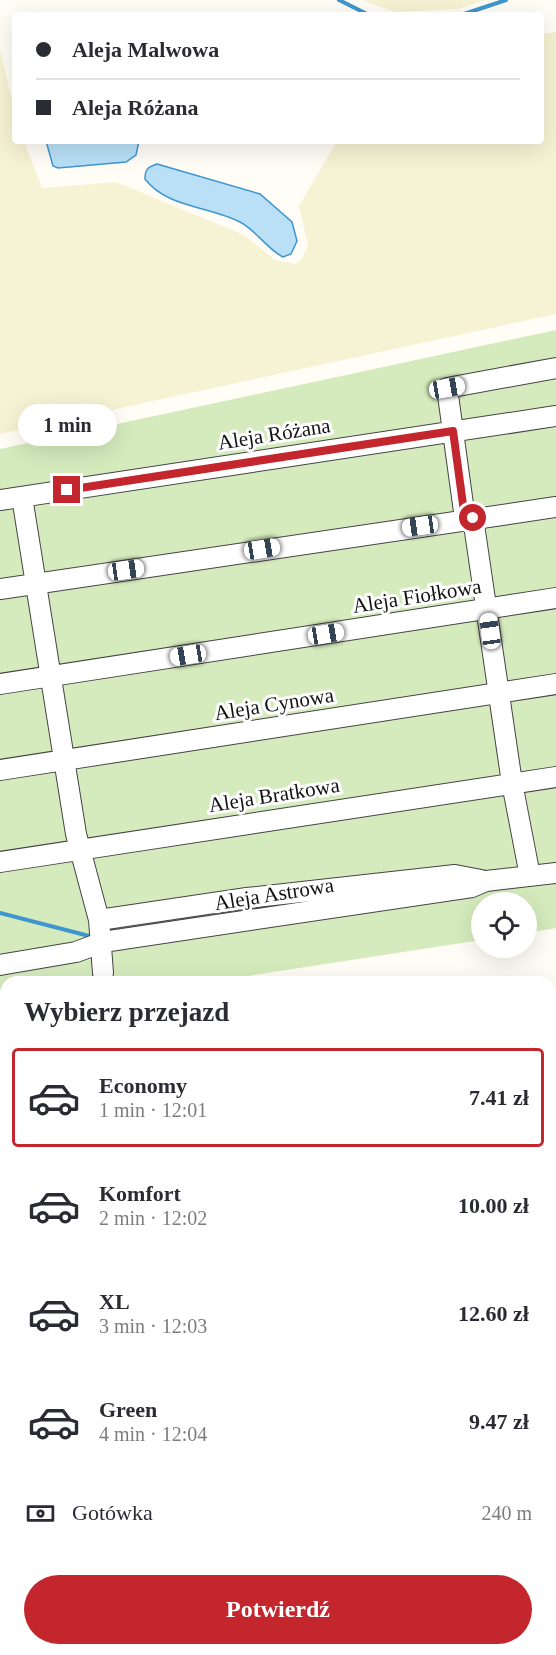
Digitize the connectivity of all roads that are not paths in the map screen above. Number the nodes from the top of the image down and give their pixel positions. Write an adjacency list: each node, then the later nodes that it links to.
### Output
1 (556, 368): 3 (street)
2 (556, 416): 3 (street, Aleja Różana)
3 (453, 431): 4 (street, Aleja Różana); 7 (street)
4 (22, 497): 5 (street, Aleja Różana); 8 (street)
5 (0, 500)
6 (556, 507): 7 (street)
7 (469, 518): 8 (street); 11 (street)
8 (35, 583): 9 (street); 12 (street)
9 (0, 589)
10 (556, 598): 11 (street, Aleja Fiołkowa)
11 (487, 610): 12 (street, Aleja Fiołkowa); 15 (street)
12 (51, 675): 13 (street, Aleja Fiołkowa); 16 (street)
13 (0, 684)
14 (556, 684): 15 (street, Aleja Cynowa)
15 (499, 694): 16 (street, Aleja Cynowa); 19 (street)
16 (65, 760): 17 (street, Aleja Cynowa); 20 (street)
17 (0, 770)
18 (556, 777): 19 (street, Aleja Bratkowa)
19 (512, 783): 20 (street, Aleja Bratkowa); 23 (street)
20 (80, 849): 21 (street, Aleja Bratkowa); 25 (street)
21 (0, 862)
22 (556, 873): 23 (street, Aleja Astrowa)
23 (530, 876): 24 (street, Aleja Astrowa)
24 (486, 881): 25 (street); 26 (street, Aleja Astrowa)
25 (99, 920): 26 (street)
26 (103, 942): 27 (street, Aleja Astrowa); 28 (street)
27 (0, 964)
28 (103, 973)

